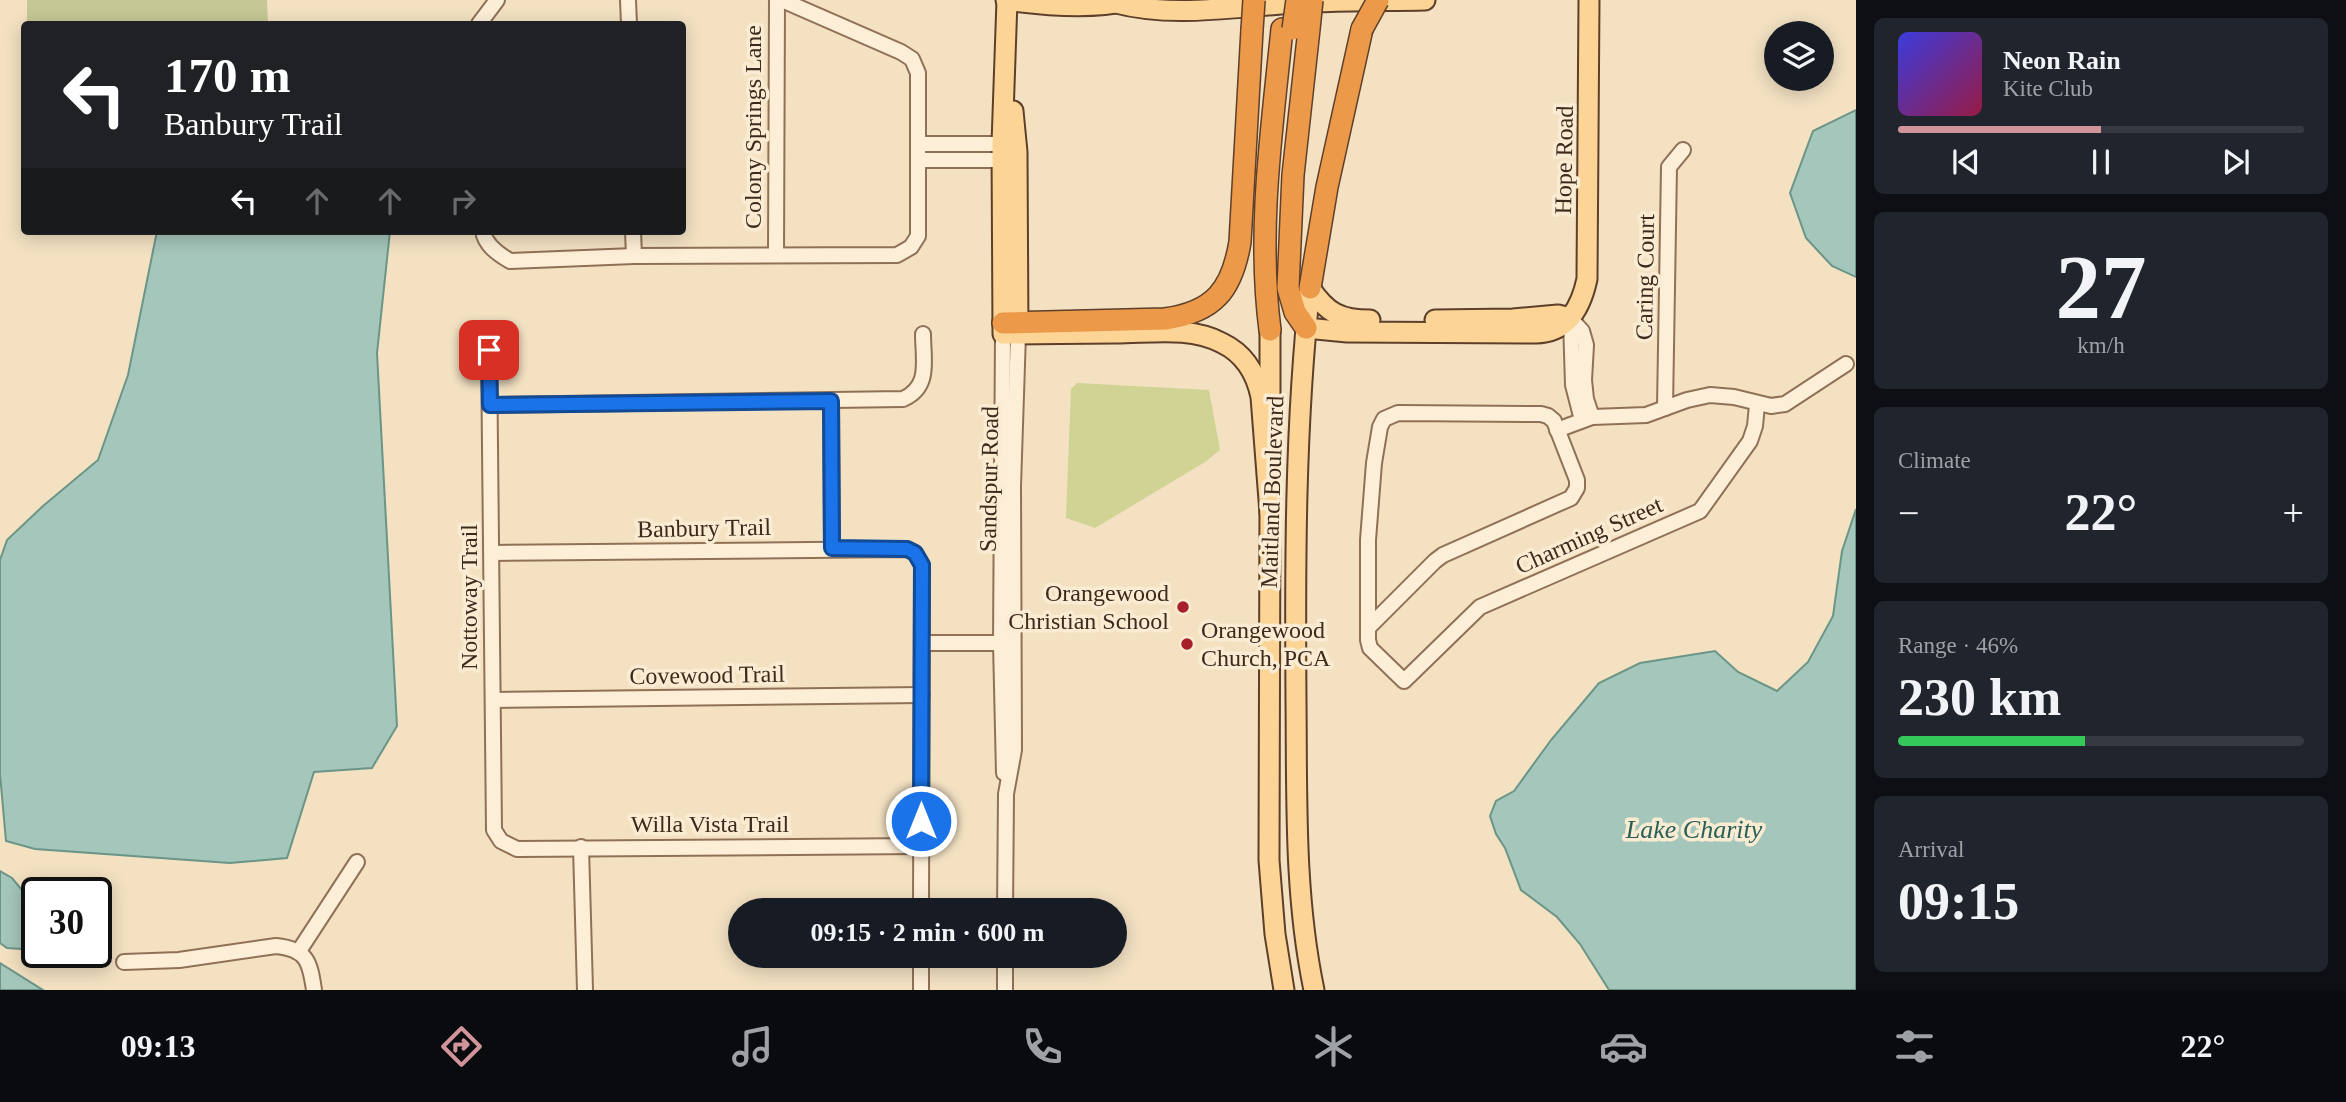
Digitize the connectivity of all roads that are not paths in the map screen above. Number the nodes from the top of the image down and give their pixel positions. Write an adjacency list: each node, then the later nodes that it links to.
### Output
1 (497, 0): 13 (street)
2 (628, 0): 14 (street)
3 (779, 0): 17 (street); 25 (street, Colony Springs Lane)
4 (1007, 0): 12 (main road); 20 (main road, Sandspur Road)
5 (1254, 0): 11 (main road); 29 (highway, bridge)
6 (1312, 0): 15 (highway, bridge)
7 (1367, 0): 16 (highway, Maitland Boulevard, bridge)
8 (1378, 0): 16 (highway, bridge)
9 (1425, 0): 11 (main road)
10 (1589, 0): 28 (main road, Hope Road)
11 (1288, 1): 12 (main road); 15 (highway, Maitland Boulevard, bridge)
12 (1124, 2)
13 (481, 21)
14 (629, 21)
15 (1295, 29): 30 (highway); 31 (highway, Maitland Boulevard)
16 (1362, 29): 27 (highway, Maitland Boulevard)
17 (918, 144): 18 (street); 21 (street)
18 (969, 144): 20 (street); 22 (street)
19 (1683, 150): 38 (street, Caring Court)
20 (1007, 152): 22 (street); 29 (main road, Sandspur Road)
21 (918, 160): 22 (street); 25 (street)
22 (969, 160)
23 (483, 235): 26 (street)
24 (633, 235): 26 (street)
25 (776, 255): 26 (street)
26 (634, 256)
27 (1310, 288): 28 (main road); 30 (main road, Maitland Boulevard)
28 (1571, 319): 30 (main road); 39 (street)
29 (1011, 328): 41 (main road); 46 (street, Sandspur Road); 46 (street, Sandspur Road)
30 (1306, 328): 65 (main road, Maitland Boulevard)
31 (1270, 330): 41 (main road, Maitland Boulevard)
32 (923, 334): 35 (street)
33 (489, 350): 36 (street, Nottoway Trail)
34 (1846, 364): 37 (street)
35 (831, 401): 36 (street); 42 (street)
36 (490, 405): 43 (street, Nottoway Trail)
37 (1757, 405): 38 (street); 44 (street, Charming Street)
38 (1665, 408): 39 (street)
39 (1587, 419): 40 (street)
40 (1557, 429): 44 (street); 44 (street)
41 (1270, 513): 64 (main road, Maitland Boulevard)
42 (832, 548): 43 (street, Banbury Trail); 45 (street, Banbury Trail)
43 (492, 554): 48 (street, Nottoway Trail)
44 (1368, 628)
45 (922, 643): 46 (street); 47 (street)
46 (1007, 643): 54 (street)
47 (922, 695): 48 (street, Covewood Trail); 50 (street)
48 (493, 700): 49 (street, Nottoway Trail)
49 (500, 841): 51 (street, Willa Vista Trail)
50 (921, 846): 51 (street, Willa Vista Trail); 53 (street)
51 (582, 847): 60 (street)
52 (357, 862): 55 (street)
53 (921, 898)
54 (1005, 898)
55 (299, 951): 56 (street); 59 (street)
56 (124, 962)
57 (921, 968): 61 (street)
58 (1005, 968): 63 (street)
59 (314, 990)
60 (585, 990)
61 (921, 990)
62 (991, 990): 63 (street)
63 (1004, 990)
64 (1284, 990)
65 (1314, 990)

